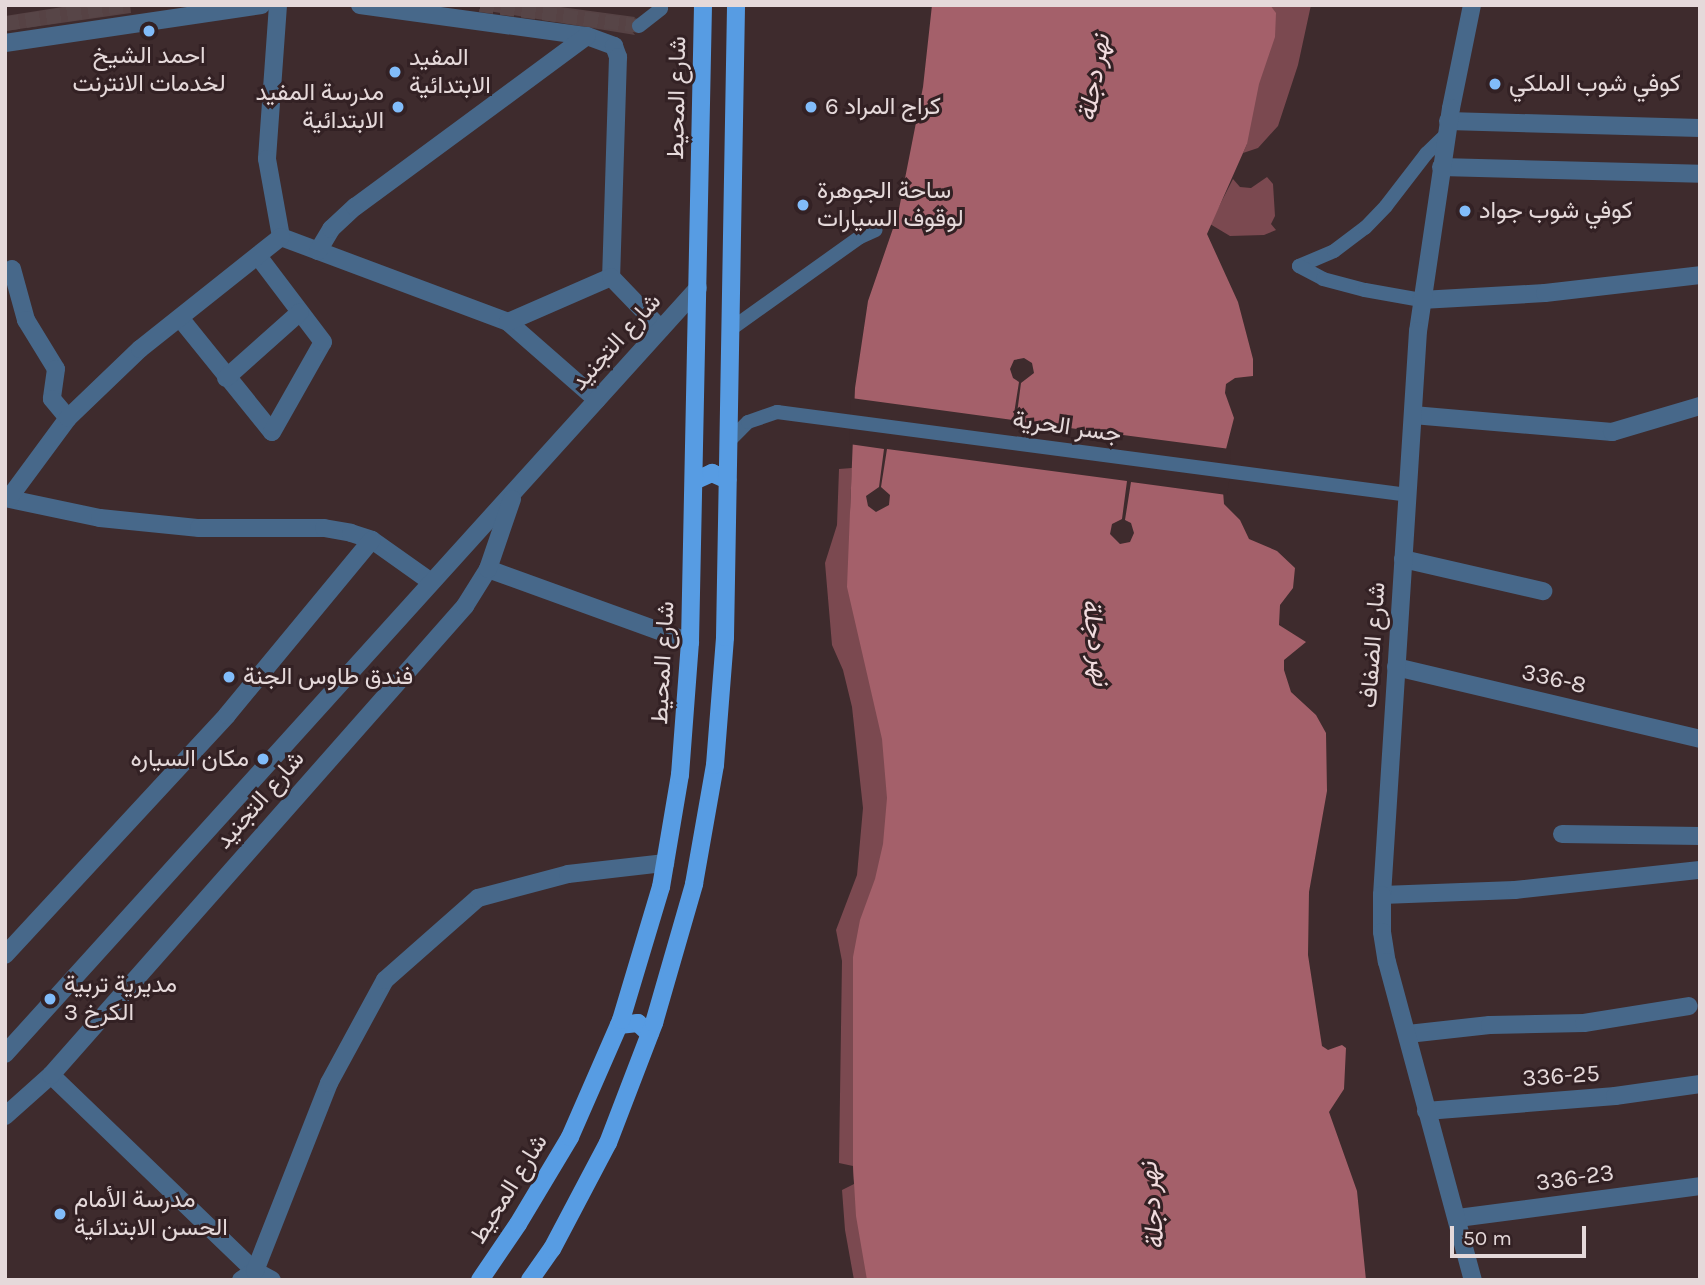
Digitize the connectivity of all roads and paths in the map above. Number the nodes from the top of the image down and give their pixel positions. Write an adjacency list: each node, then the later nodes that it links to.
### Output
1 (261, 5): 10 (street)
2 (278, 5): 16 (street)
3 (360, 5): 9 (street)
4 (703, 5): 22 (main road, شارع المحيط)
5 (736, 5): 28 (main road)
6 (1472, 5): 11 (street, شارع الضفاف)
7 (661, 9): 8 (street)
8 (639, 26)
9 (587, 36): 17 (street); 21 (street)
10 (5, 43)
11 (1447, 128): 12 (street); 13 (street, شارع الضفاف); 23 (street)
12 (1700, 128)
13 (1441, 167): 14 (street); 23 (street, شارع الضفاف)
14 (1700, 174)
15 (876, 230): 28 (street)
16 (281, 237): 17 (street); 18 (street)
17 (317, 251): 26 (street)
18 (258, 256): 24 (street); 25 (street)
19 (12, 269): 33 (street)
20 (1700, 275): 23 (street)
21 (611, 276): 26 (street); 27 (street)
22 (698, 288): 27 (street, شارع التجنيد); 34 (main road, شارع المحيط)
23 (1421, 300): 32 (street, شارع الضفاف)
24 (300, 312): 29 (street); 29 (street)
25 (180, 318): 29 (street); 33 (street)
26 (508, 322): 30 (street)
27 (661, 329): 30 (street, شارع التجنيد)
28 (731, 329): 35 (main road)
29 (226, 378)
30 (597, 400): 38 (street, شارع التجنيد)
31 (1700, 406): 32 (street)
32 (1413, 415): 39 (street, شارع الضفاف)
33 (68, 418): 40 (street)
34 (695, 437): 35 (main road); 37 (main road, شارع المحيط)
35 (729, 439): 36 (main road); 39 (street, جسر الحرية)
36 (728, 480): 37 (main road); 56 (main road)
37 (694, 481): 46 (main road, شارع المحيط)
38 (514, 492): 43 (street, شارع التجنيد); 44 (street, شارع التجنيد)
39 (1408, 495): 42 (street, شارع الضفاف)
40 (7, 498): 41 (street)
41 (372, 540): 44 (street); 54 (street)
42 (1403, 559): 45 (street); 47 (street, شارع الضفاف)
43 (488, 569): 46 (street); 62 (street, شارع التجنيد)
44 (431, 582): 61 (street, شارع التجنيد)
45 (1544, 591)
46 (690, 642): 51 (main road, شارع المحيط)
47 (1396, 667): 48 (street, 336-8); 53 (street, شارع الضفاف)
48 (1700, 739)
49 (1562, 834): 50 (street)
50 (1700, 836)
51 (665, 863): 55 (main road, شارع المحيط); 68 (street)
52 (1700, 870): 53 (street)
53 (1382, 895): 60 (street, شارع الضفاف)
54 (5, 955)
55 (630, 990): 56 (main road); 58 (main road, شارع المحيط)
56 (661, 1000): 59 (main road)
57 (1689, 1006): 60 (street)
58 (619, 1025): 59 (main road); 70 (main road, شارع المحيط)
59 (650, 1034): 71 (main road)
60 (1408, 1034): 64 (street, شارع الضفاف)
61 (7, 1051)
62 (51, 1075): 65 (street, شارع التجنيد); 68 (street)
63 (1700, 1084): 64 (street, 336-25)
64 (1426, 1111): 67 (street, شارع الضفاف)
65 (5, 1116)
66 (1700, 1186): 67 (street, 336-23)
67 (1458, 1218): 72 (street, شارع الضفاف)
68 (248, 1275): 69 (street)
69 (272, 1280)
70 (480, 1280)
71 (530, 1280)
72 (1473, 1280)

